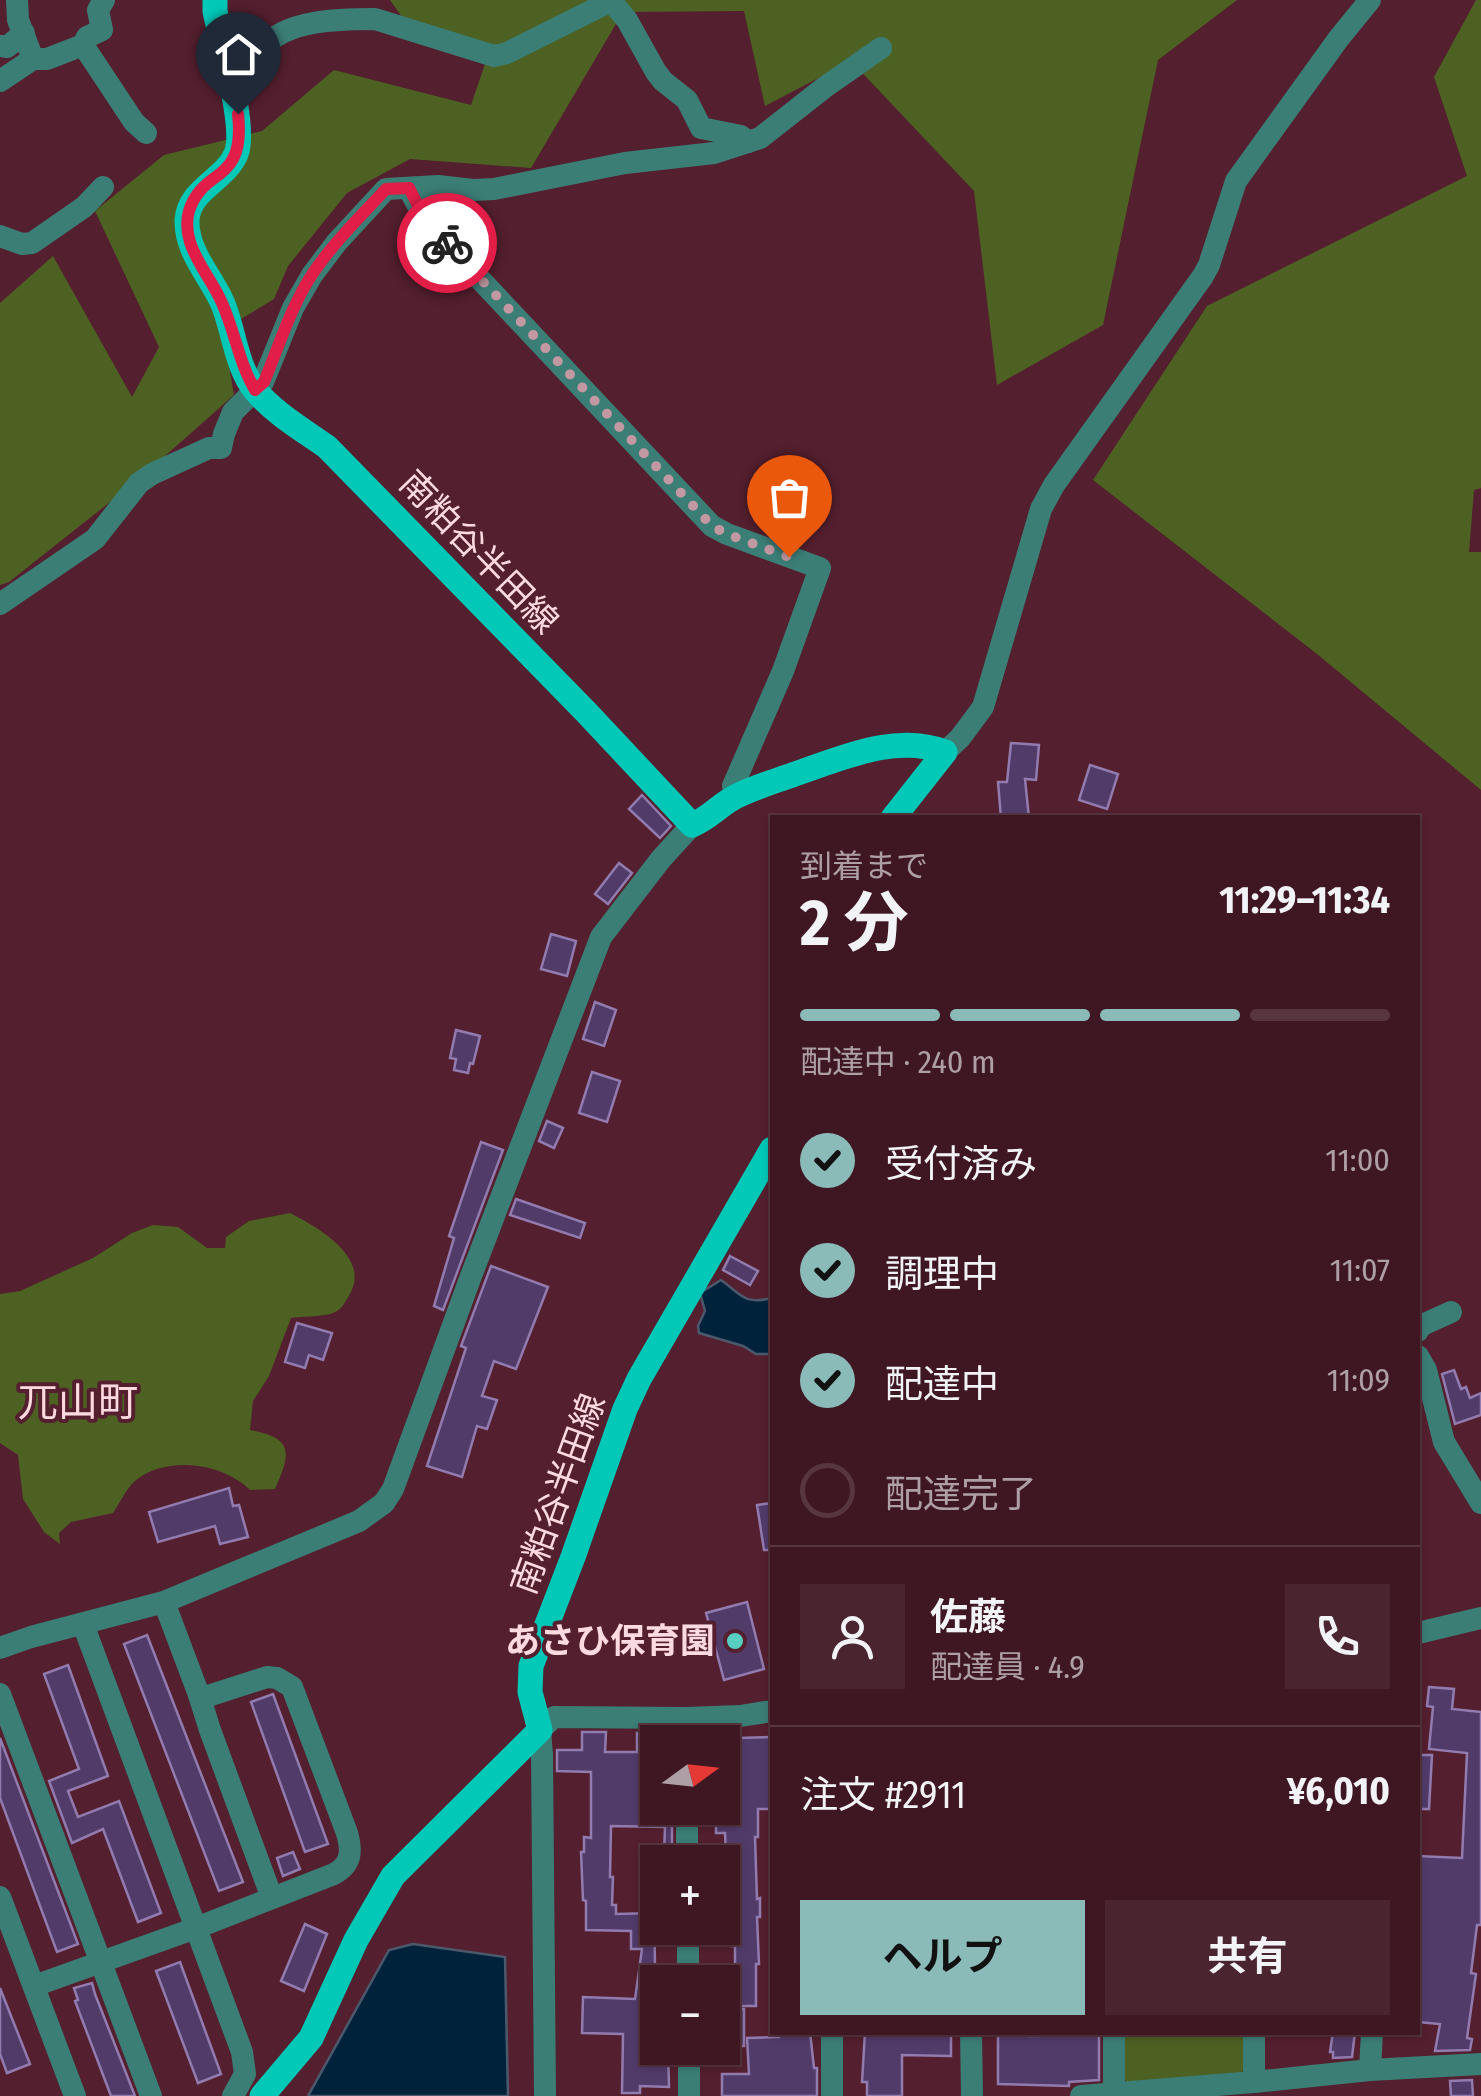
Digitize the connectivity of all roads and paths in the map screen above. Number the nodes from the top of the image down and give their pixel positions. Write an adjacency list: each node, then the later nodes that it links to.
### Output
1 (17, 0): 5 (street)
2 (104, 0): 6 (street)
3 (214, 0): 11 (main road, 南粕谷半田線)
4 (1370, 0): 19 (street)
5 (24, 33): 7 (street); 9 (street)
6 (84, 45): 9 (street); 12 (street)
7 (0, 46)
8 (880, 48): 13 (street)
9 (33, 59): 10 (street)
10 (0, 81)
11 (233, 97): 13 (street); 17 (main road, 南粕谷半田線)
12 (146, 133)
13 (748, 142): 15 (street)
14 (103, 187): 16 (street)
15 (409, 188): 17 (street); 20 (street)
16 (0, 236)
17 (255, 390): 18 (street); 22 (main road, 南粕谷半田線)
18 (0, 604)
19 (945, 752): 20 (main road); 21 (main road)
20 (736, 796): 22 (main road)
21 (895, 815)
22 (692, 825): 28 (street)
23 (770, 1153): 38 (main road, 南粕谷半田線)
24 (1451, 1312): 25 (street)
25 (1420, 1326)
26 (1420, 1360): 27 (street)
27 (1481, 1503)
28 (164, 1602): 30 (street); 34 (street)
29 (1481, 1618): 31 (street)
30 (83, 1624): 32 (street); 41 (street)
31 (1420, 1633)
32 (0, 1648)
33 (0, 1694): 42 (street)
34 (199, 1695): 40 (street); 40 (street)
35 (770, 1711): 36 (street)
36 (686, 1718): 37 (street); 38 (street)
37 (686, 1725)
38 (540, 1730): 57 (main road); 58 (street)
39 (0, 1897): 43 (street)
40 (272, 1898): 41 (street)
41 (196, 1928): 42 (street); 56 (street)
42 (100, 1963): 43 (street); 55 (street)
43 (34, 1986): 54 (street)
44 (832, 2035): 60 (street)
45 (972, 2035): 61 (street)
46 (1114, 2035): 53 (street)
47 (1254, 2035): 52 (street)
48 (1372, 2035): 51 (street)
49 (1481, 2064): 51 (street)
50 (688, 2065): 59 (street)
51 (1370, 2070): 52 (street)
52 (1254, 2082): 53 (street)
53 (1114, 2094): 62 (street)
54 (75, 2096)
55 (151, 2096)
56 (233, 2096)
57 (262, 2096)
58 (545, 2096)
59 (689, 2096)
60 (832, 2096)
61 (972, 2096)
62 (1082, 2096)

